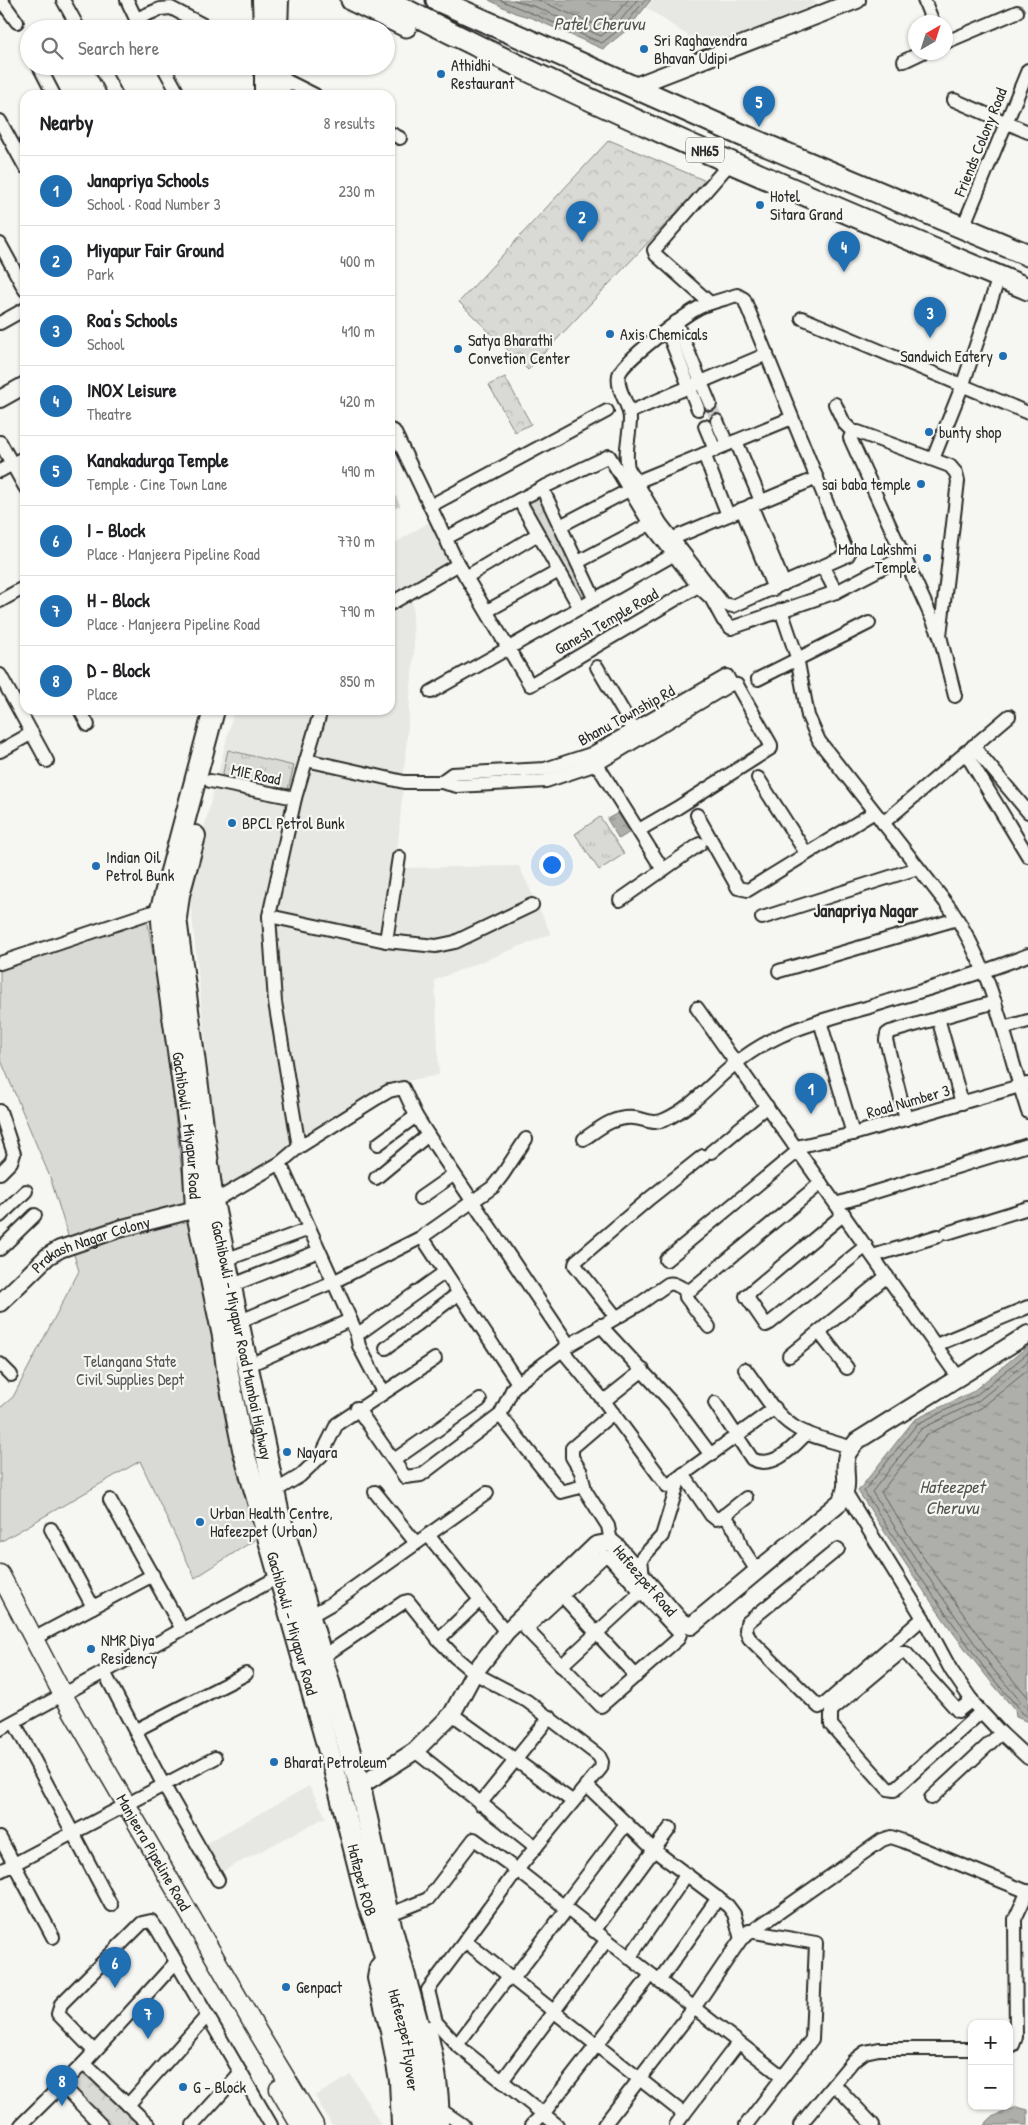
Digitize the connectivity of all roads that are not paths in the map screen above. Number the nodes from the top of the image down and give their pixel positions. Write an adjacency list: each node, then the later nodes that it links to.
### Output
1 (1, 0): 21 (street)
2 (63, 0): 13 (street)
3 (127, 0): 14 (street)
4 (263, 0): 17 (main road)
5 (278, 0): 18 (main road)
6 (352, 0): 19 (highway)
7 (386, 0): 23 (highway, NH65)
8 (437, 0): 31 (highway, NH65)
9 (857, 0): 31 (street)
10 (924, 0): 12 (street)
11 (1017, 12): 22 (street)
12 (930, 15)
13 (74, 20)
14 (137, 20)
15 (145, 20): 16 (street)
16 (194, 20)
17 (264, 20)
18 (277, 20)
19 (394, 20)
20 (395, 21): 23 (highway)
21 (17, 22)
22 (953, 39)
23 (467, 42): 42 (highway, NH65)
24 (908, 59): 25 (street)
25 (904, 61)
26 (1028, 70): 39 (street, Friends Colony Road)
27 (44, 75): 32 (street)
28 (105, 75): 33 (street)
29 (168, 75): 34 (street)
30 (276, 76): 35 (main road); 36 (street)
31 (636, 86): 43 (highway, NH65)
32 (51, 90)
33 (113, 90)
34 (176, 90)
35 (268, 90)
36 (305, 90)
37 (954, 100): 39 (street)
38 (0, 121): 41 (street)
39 (1006, 122): 40 (street); 43 (street, Friends Colony Road)
40 (1028, 132)
41 (20, 158)
42 (731, 162): 46 (highway, NH65); 49 (street)
43 (963, 227): 45 (highway, NH65)
44 (0, 244): 47 (street)
45 (1028, 255)
46 (999, 277): 48 (highway, NH65); 56 (street)
47 (20, 281)
48 (1028, 290)
49 (710, 303): 53 (street); 54 (street)
50 (20, 312): 52 (street)
51 (802, 318): 56 (street)
52 (0, 323)
53 (671, 326): 55 (street); 62 (street)
54 (767, 354): 55 (street); 64 (street)
55 (695, 384): 60 (street); 62 (street)
56 (963, 384): 63 (street); 70 (street)
57 (20, 388): 58 (street)
58 (0, 399)
59 (835, 404): 66 (street)
60 (704, 406)
61 (607, 411): 80 (street)
62 (630, 412): 76 (street)
63 (1028, 413)
64 (792, 418): 69 (street); 75 (street)
65 (711, 423): 69 (street)
66 (853, 432): 70 (street); 88 (street)
67 (395, 433): 80 (street)
68 (0, 442): 72 (street)
69 (720, 447): 76 (street); 79 (street); 81 (street)
70 (932, 459): 105 (street)
71 (20, 460): 72 (street)
72 (12, 464): 73 (street); 74 (street)
73 (0, 472)
74 (20, 478)
75 (816, 478): 79 (street); 91 (street)
76 (633, 486): 77 (street); 82 (street); 83 (street); 86 (street)
77 (542, 488): 78 (street); 83 (street)
78 (519, 500): 84 (street); 85 (street)
79 (751, 505): 81 (street); 95 (street)
80 (430, 506): 85 (street)
81 (728, 515): 86 (street)
82 (650, 524): 87 (street); 89 (street)
83 (560, 526): 89 (street)
84 (538, 534): 92 (street); 93 (street)
85 (446, 538): 90 (street)
86 (671, 539): 95 (street)
87 (673, 555): 94 (street); 98 (street)
88 (905, 556): 96 (street); 105 (street)
89 (578, 562): 98 (street)
90 (459, 564): 93 (street); 100 (street)
91 (823, 567): 95 (street); 96 (street)
92 (559, 571): 101 (street); 103 (street)
93 (466, 577): 103 (street)
94 (698, 586): 102 (street); 106 (street, Ganesh Temple Road)
95 (779, 586)
96 (836, 592): 102 (street)
97 (20, 593): 99 (street)
98 (594, 598): 101 (street)
99 (0, 601)
100 (395, 601)
101 (580, 608): 106 (street)
102 (781, 610): 107 (street)
103 (487, 612): 106 (street)
104 (870, 623): 107 (street)
105 (940, 636): 113 (street)
106 (508, 648): 112 (street)
107 (797, 659): 109 (street); 133 (street)
108 (598, 667): 122 (street)
109 (758, 679)
110 (2, 682): 114 (street)
111 (731, 684): 122 (street, Bhanu Township Rd); 126 (street, Bhanu Township Rd); 136 (street)
112 (431, 692)
113 (956, 696)
114 (20, 713)
115 (21, 715): 123 (street)
116 (83, 715): 121 (street)
117 (213, 715): 145 (main road, Gachibowli - Miyapur Road)
118 (227, 715): 130 (main road)
119 (319, 715): 127 (street)
120 (1009, 716): 124 (street)
121 (88, 725)
122 (634, 730): 126 (street, Bhanu Township Rd)
123 (32, 733): 125 (street); 128 (street)
124 (969, 749): 132 (street); 135 (street); 139 (street)
125 (0, 751)
126 (594, 759): 127 (street, Bhanu Township Rd); 136 (street, Bhanu Township Rd)
127 (306, 760): 131 (street)
128 (47, 761)
129 (758, 778): 138 (street)
130 (210, 781): 131 (street, MIE Road); 168 (main road)
131 (295, 798): 146 (street)
132 (1028, 812)
133 (873, 813): 135 (street); 138 (street)
134 (697, 815): 138 (street)
135 (882, 824): 141 (street)
136 (639, 830): 142 (street, Bhanu Township Rd)
137 (700, 844): 142 (street)
138 (806, 853)
139 (1028, 855)
140 (399, 857): 149 (street)
141 (918, 868): 147 (street); 148 (street)
142 (663, 870): 143 (street)
143 (620, 900)
144 (532, 905): 149 (street)
145 (161, 909): 151 (street); 168 (main road, Gachibowli - Miyapur Road)
146 (269, 916): 149 (street); 175 (street)
147 (762, 918)
148 (957, 919): 152 (street); 153 (street)
149 (386, 941)
150 (1028, 955): 153 (street)
151 (0, 964)
152 (779, 971)
153 (985, 972): 154 (street); 158 (street)
154 (995, 1002): 156 (street); 159 (street)
155 (697, 1008): 160 (street)
156 (938, 1018): 162 (street); 167 (street)
157 (1028, 1021): 159 (street)
158 (820, 1022): 160 (street); 169 (street)
159 (1003, 1028): 161 (street)
160 (736, 1063): 163 (street); 172 (street)
161 (1024, 1085): 162 (street, Road Number 3); 165 (street)
162 (962, 1103): 167 (street, Road Number 3)
163 (767, 1106): 176 (street); 205 (street)
164 (0, 1111): 178 (street)
165 (1028, 1112)
166 (416, 1116): 170 (street); 173 (street); 175 (street)
167 (906, 1119): 169 (street, Road Number 3)
168 (196, 1129): 185 (main road, Gachibowli - Miyapur Road)
169 (853, 1134): 176 (street, Road Number 3)
170 (428, 1135): 179 (street); 180 (street)
171 (526, 1139): 184 (street)
172 (584, 1139)
173 (378, 1144)
174 (1028, 1145): 187 (street)
175 (298, 1147): 177 (street)
176 (797, 1149): 181 (street); 196 (street)
177 (280, 1163): 185 (street); 190 (street)
178 (0, 1173)
179 (453, 1175): 183 (street); 184 (street)
180 (376, 1178)
181 (821, 1183): 187 (street); 201 (street)
182 (26, 1191): 189 (street)
183 (420, 1198)
184 (472, 1203): 191 (street); 214 (street)
185 (204, 1206): 195 (main road, Gachibowli - Miyapur Road Mumbai Highway); 200 (main road, Gachibowli - Miyapur Road); 203 (street, Prakash Nagar Colony)
186 (1028, 1208): 194 (street)
187 (840, 1209): 194 (street); 194 (street)
188 (35, 1215): 192 (street)
189 (0, 1216)
190 (309, 1230): 193 (street); 195 (street)
191 (422, 1237): 197 (street); 199 (street)
192 (0, 1249)
193 (319, 1250): 199 (street); 200 (street)
194 (870, 1251): 198 (street)
195 (225, 1260): 200 (main road, Gachibowli - Miyapur Road Mumbai Highway)
196 (666, 1260)
197 (445, 1272): 202 (street); 210 (street)
198 (887, 1276): 211 (street); 213 (street)
199 (334, 1282): 206 (street); 207 (street)
200 (222, 1289): 206 (main road, Gachibowli - Miyapur Road Mumbai Highway); 257 (main road, Gachibowli - Miyapur Road)
201 (685, 1290): 205 (street); 209 (street)
202 (459, 1293): 215 (street); 225 (street)
203 (0, 1303)
204 (1028, 1307): 213 (street)
205 (616, 1317): 208 (street)
206 (238, 1320): 219 (main road, Gachibowli - Miyapur Road Mumbai Highway)
207 (350, 1320): 210 (street); 219 (street)
208 (600, 1326): 214 (street); 222 (street)
209 (709, 1327)
210 (356, 1332): 226 (street)
211 (819, 1332): 216 (street); 220 (street)
212 (1028, 1334): 224 (street)
213 (936, 1345): 224 (street)
214 (566, 1347): 225 (street); 228 (street)
215 (386, 1348)
216 (789, 1356)
217 (435, 1359): 226 (street)
218 (0, 1364): 223 (street)
219 (247, 1366): 241 (main road, Gachibowli - Miyapur Road Mumbai Highway)
220 (847, 1368)
221 (745, 1369): 231 (street)
222 (643, 1370): 228 (street); 237 (street)
223 (11, 1375)
224 (958, 1377): 236 (street)
225 (518, 1383): 233 (street)
226 (383, 1392): 230 (street)
227 (480, 1400): 238 (street)
228 (604, 1401): 232 (street)
229 (715, 1403): 235 (street)
230 (357, 1408): 238 (street); 241 (street)
231 (775, 1408): 234 (street); 235 (street)
232 (613, 1413): 239 (street); 240 (street)
233 (500, 1415): 238 (street); 240 (street)
234 (807, 1433): 235 (street); 236 (street)
235 (736, 1436): 237 (street)
236 (852, 1448): 244 (street)
237 (711, 1455): 239 (street)
238 (394, 1460)
239 (682, 1476): 247 (street); 258 (street)
240 (584, 1486): 250 (street)
241 (275, 1491): 263 (main road, Gachibowli - Miyapur Road Mumbai Highway)
242 (374, 1492): 251 (street)
243 (487, 1493): 249 (street)
244 (846, 1493): 254 (street, Hafeezpet Road); 264 (street)
245 (746, 1498): 247 (street)
246 (110, 1500): 256 (street)
247 (724, 1515): 254 (street)
248 (51, 1529): 262 (street)
249 (428, 1535): 251 (street); 261 (street)
250 (611, 1542): 253 (street, Hafeezpet Road); 258 (street, Hafeezpet Road)
251 (416, 1543): 263 (street)
252 (838, 1549): 264 (street)
253 (598, 1553): 258 (street); 259 (street, Hafeezpet Road)
254 (757, 1571): 258 (street, Hafeezpet Road)
255 (0, 1574): 268 (main road, Manjeera Pipeline Road)
256 (152, 1575): 262 (street); 265 (street)
257 (280, 1576): 265 (street); 293 (main road, Gachibowli - Miyapur Road)
258 (642, 1584): 267 (street); 275 (street)
259 (557, 1590): 266 (street, Hafeezpet Road); 267 (street); 271 (street)
260 (0, 1592): 276 (main road, Manjeera Pipeline Road)
261 (480, 1600): 266 (street); 269 (street)
262 (93, 1607): 268 (street)
263 (310, 1616): 270 (main road, Gachibowli - Miyapur Road Mumbai Highway)
264 (924, 1618): 277 (street)
265 (182, 1630): 272 (street)
266 (506, 1632): 273 (street, Hafeezpet Road)
267 (596, 1634): 271 (street); 275 (street)
268 (33, 1640): 276 (main road, Manjeera Pipeline Road)
269 (438, 1640): 270 (street); 273 (street)
270 (320, 1658): 291 (main road, Gachibowli - Miyapur Road Mumbai Highway)
271 (561, 1666): 275 (street)
272 (104, 1672): 276 (street); 283 (street)
273 (474, 1673): 279 (street, Hafeezpet Road); 280 (street)
274 (246, 1674): 283 (street)
275 (636, 1676)
276 (60, 1697): 281 (street); 296 (main road, Manjeera Pipeline Road)
277 (972, 1700): 278 (street); 278 (street)
278 (981, 1712): 284 (street)
279 (452, 1714): 285 (street, Hafeezpet Road); 288 (street)
280 (550, 1717): 288 (street); 290 (street)
281 (14, 1722): 282 (street); 299 (street)
282 (0, 1730)
283 (136, 1730): 289 (street)
284 (1001, 1733): 287 (street); 292 (street)
285 (416, 1751): 291 (street, Hafeezpet Road); 295 (street)
286 (215, 1758): 289 (street)
287 (1028, 1758)
288 (514, 1761): 294 (street); 295 (street)
289 (163, 1784): 296 (street); 307 (street)
290 (586, 1785): 294 (street); 297 (street)
291 (360, 1786): 312 (main road, Gachibowli - Miyapur Road Mumbai Highway)
292 (930, 1798)
293 (342, 1801): 320 (main road, Hafizpet ROB)
294 (572, 1801): 301 (street)
295 (480, 1804): 301 (street)
296 (123, 1806): 299 (street); 333 (main road, Manjeera Pipeline Road)
297 (626, 1824): 302 (street); 311 (street)
298 (670, 1828): 302 (street)
299 (72, 1834): 303 (street); 310 (street)
300 (0, 1838): 303 (street)
301 (536, 1846): 304 (street)
302 (654, 1850): 306 (street); 313 (street)
303 (14, 1864): 305 (street); 315 (street)
304 (517, 1870): 311 (street); 312 (street); 316 (street)
305 (0, 1871)
306 (687, 1874): 309 (street); 318 (street)
307 (218, 1880)
308 (1028, 1892): 314 (street); 329 (street)
309 (718, 1898): 314 (street); 322 (street)
310 (111, 1905)
311 (565, 1908): 313 (street); 321 (street)
312 (388, 1915): 320 (main road, Gachibowli - Miyapur Road Mumbai Highway)
313 (594, 1931): 317 (street)
314 (745, 1935): 323 (street); 335 (street)
315 (53, 1937)
316 (464, 1941): 321 (street); 327 (street)
317 (606, 1941): 318 (street); 324 (street)
318 (629, 1958): 322 (street)
319 (176, 1962): 325 (street); 331 (street); 331 (street)
320 (395, 1967): 343 (main road, Hafeezpet Flyover); 352 (street); 353 (main road, Hafeezpet Flyover)
321 (511, 1978): 324 (street); 327 (street)
322 (655, 1979): 323 (street); 328 (street)
323 (694, 2008): 326 (street); 336 (street)
324 (554, 2012): 328 (street); 337 (street)
325 (207, 2016): 334 (street); 340 (street)
326 (738, 2043): 335 (street); 342 (street)
327 (457, 2045): 337 (street)
328 (597, 2045): 336 (street); 341 (street)
329 (1013, 2045)
330 (968, 2049): 338 (street)
331 (94, 2051): 332 (street)
332 (84, 2063): 339 (street); 340 (street)
333 (270, 2063): 350 (main road, Manjeera Pipeline Road); 351 (main road, Manjeera Pipeline Road)
334 (240, 2073): 348 (street); 349 (street)
335 (783, 2077): 359 (street)
336 (640, 2079): 342 (street); 357 (street)
337 (502, 2081): 341 (street)
338 (834, 2084): 344 (street); 360 (street)
339 (62, 2085): 345 (street); 346 (street)
340 (128, 2105): 347 (street)
341 (543, 2114): 355 (street); 356 (street)
342 (684, 2114): 358 (street)
343 (437, 2120): 354 (street)
344 (868, 2123)
345 (98, 2124)
346 (21, 2125)
347 (149, 2125)
348 (193, 2125)
349 (271, 2125)
350 (300, 2125)
351 (314, 2125)
352 (400, 2125)
353 (415, 2125)
354 (463, 2125)
355 (532, 2125)
356 (556, 2125)
357 (604, 2125)
358 (676, 2125)
359 (746, 2125)
360 (800, 2125)

